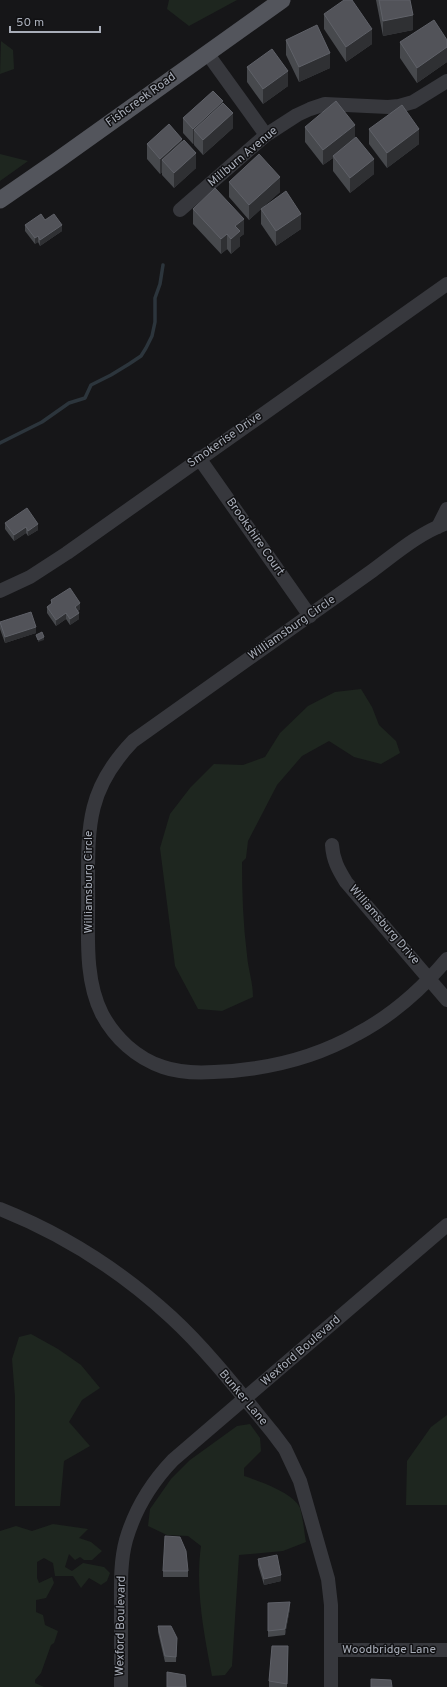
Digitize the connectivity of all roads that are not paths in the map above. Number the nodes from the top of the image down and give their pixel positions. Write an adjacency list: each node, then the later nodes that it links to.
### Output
1 (282, 0): 2 (main road, Fishcreek Road)
2 (207, 53): 6 (street); 7 (main road, Fishcreek Road)
3 (447, 81): 5 (street, Millburn Avenue)
4 (390, 95): 5 (street)
5 (400, 106): 6 (street, Millburn Avenue)
6 (266, 136): 8 (street, Millburn Avenue)
7 (0, 200)
8 (180, 210)
9 (447, 284): 10 (street, Smokerise Drive)
10 (199, 458): 13 (street, Smokerise Drive); 14 (street, Brookshire Court)
11 (447, 509): 12 (street)
12 (442, 525): 14 (street, Williamsburg Circle)
13 (0, 591)
14 (310, 616): 17 (street, Williamsburg Circle)
15 (332, 845): 17 (street, Williamsburg Drive)
16 (447, 960): 17 (street, Williamsburg Circle)
17 (430, 980): 18 (street, Williamsburg Drive)
18 (447, 1000)
19 (0, 1209): 21 (street, Bunker Lane)
20 (447, 1225): 21 (street, Wexford Boulevard)
21 (245, 1399): 22 (street, Bunker Lane); 24 (street, Wexford Boulevard)
22 (331, 1650): 23 (street, Woodbridge Lane); 25 (street, Bunker Lane)
23 (447, 1650)
24 (121, 1687)
25 (330, 1687)

